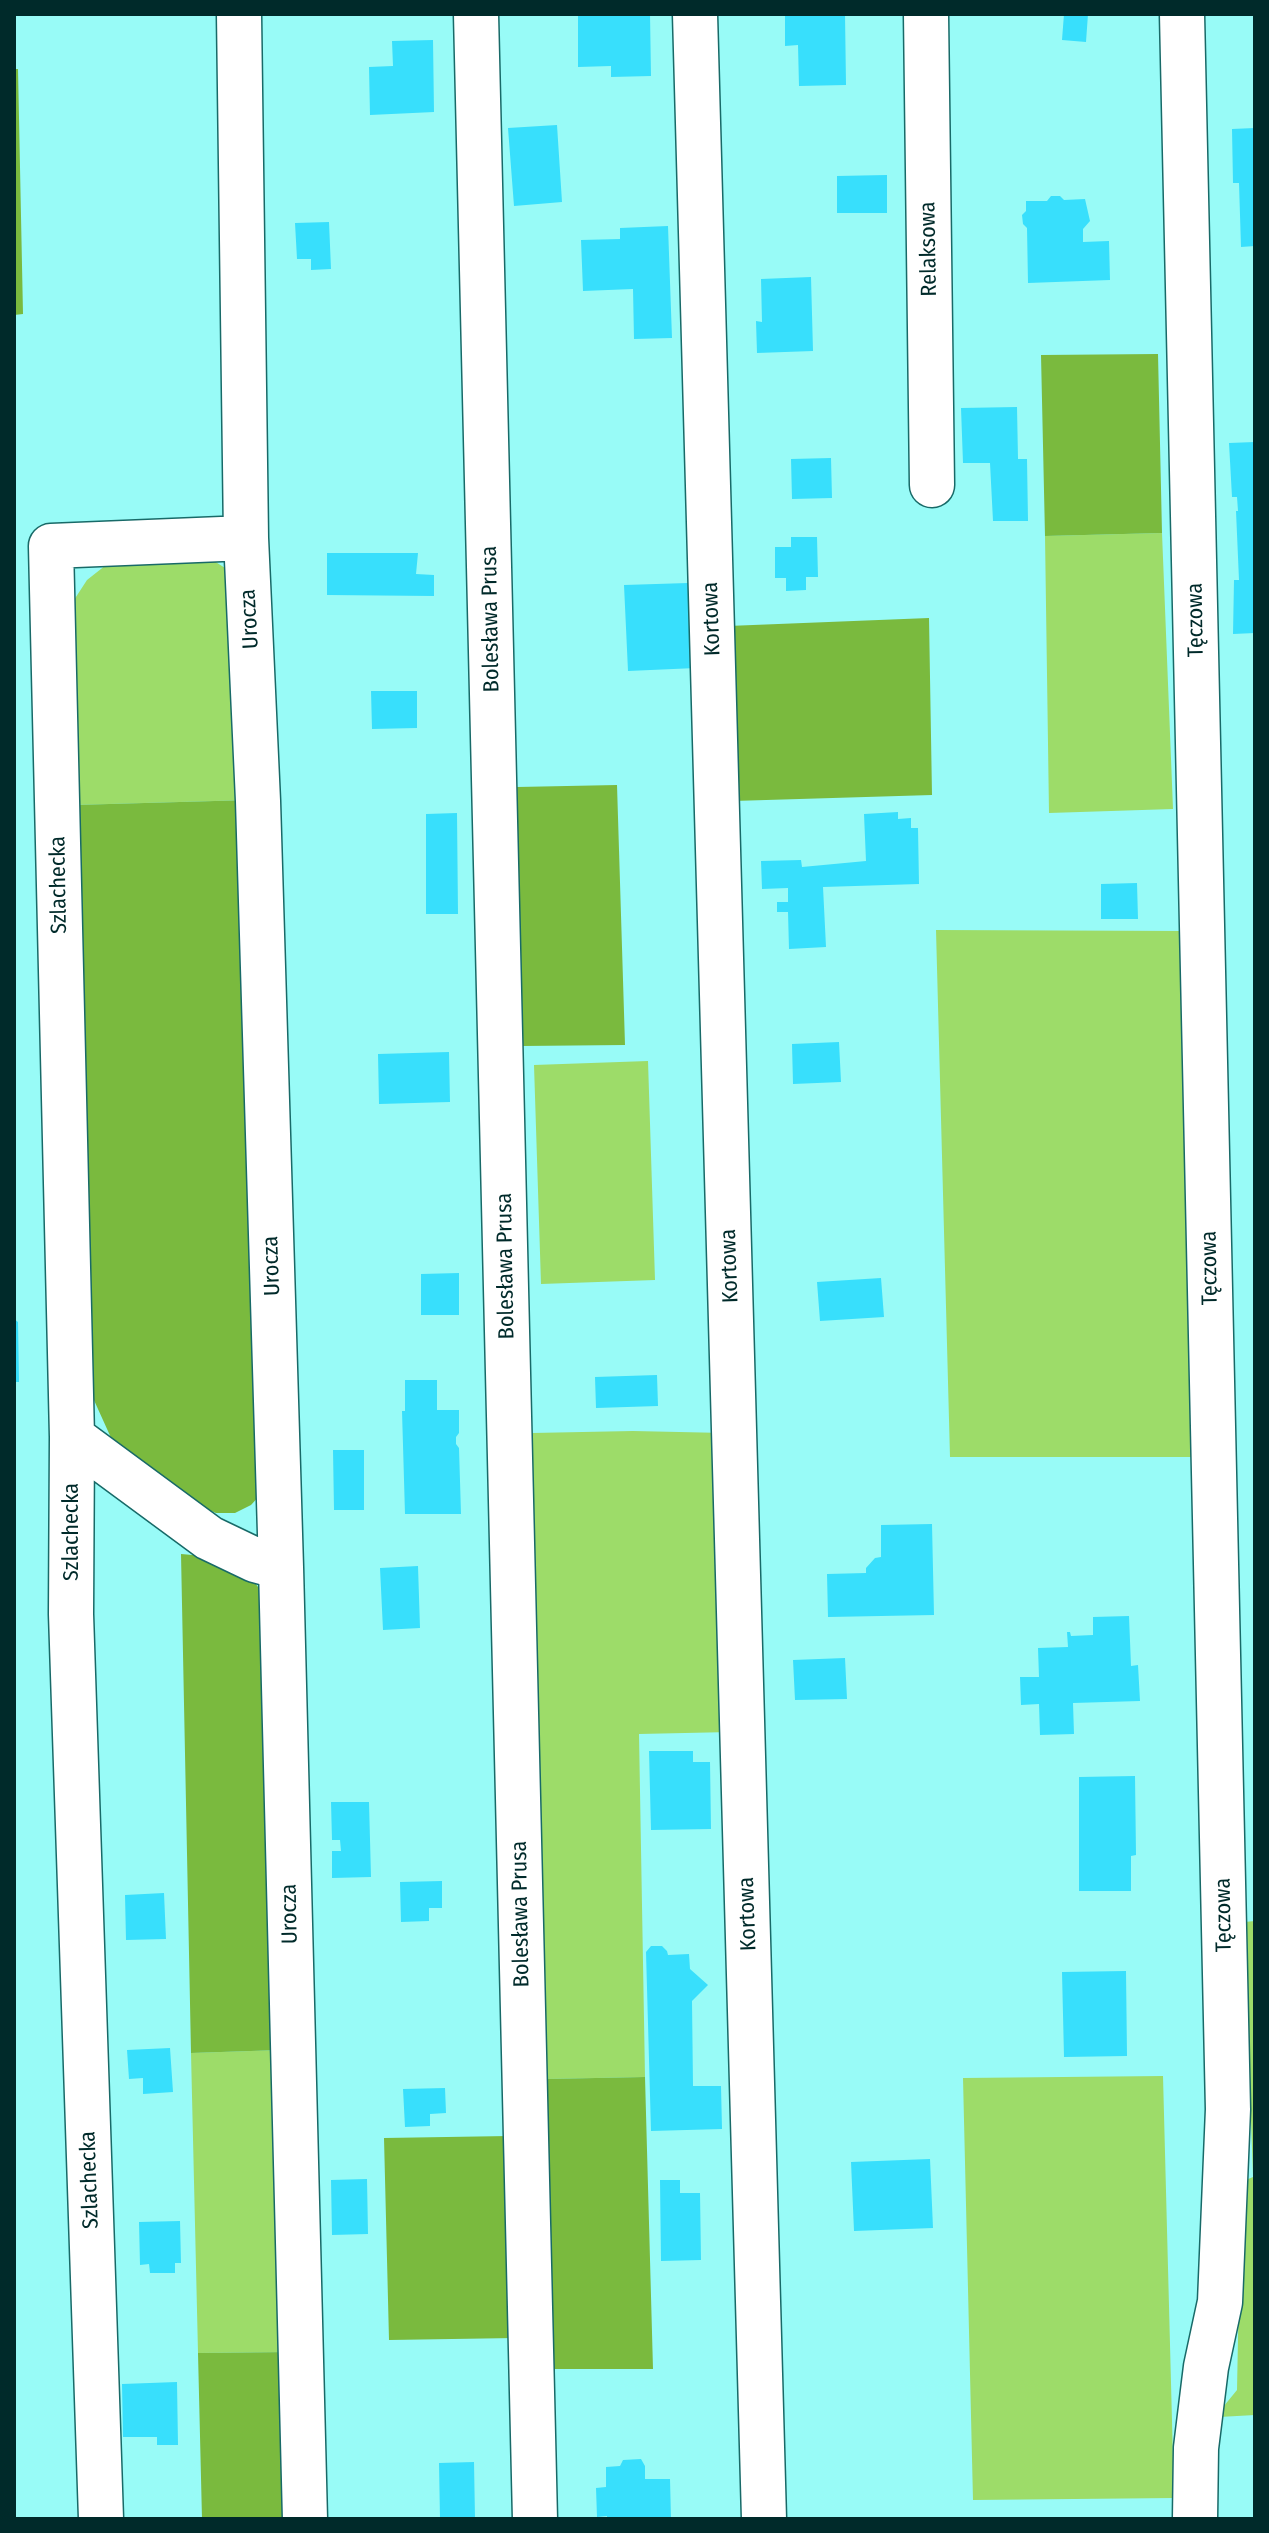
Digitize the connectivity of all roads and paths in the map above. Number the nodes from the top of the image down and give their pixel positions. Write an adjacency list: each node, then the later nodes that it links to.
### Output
1 (239, 14): 7 (street, Urocza)
2 (476, 14): 12 (street, Bolesława Prusa)
3 (695, 14): 13 (street, Kortowa)
4 (926, 14): 6 (street, Relaksowa)
5 (1182, 14): 14 (street, Tęczowa)
6 (932, 485)
7 (246, 538): 8 (street, Szlachecka); 9 (street, Urocza)
8 (72, 1437): 9 (street); 10 (street, Szlachecka)
9 (281, 1567): 11 (street, Urocza)
10 (101, 2519)
11 (305, 2519)
12 (535, 2519)
13 (764, 2519)
14 (1195, 2519)

